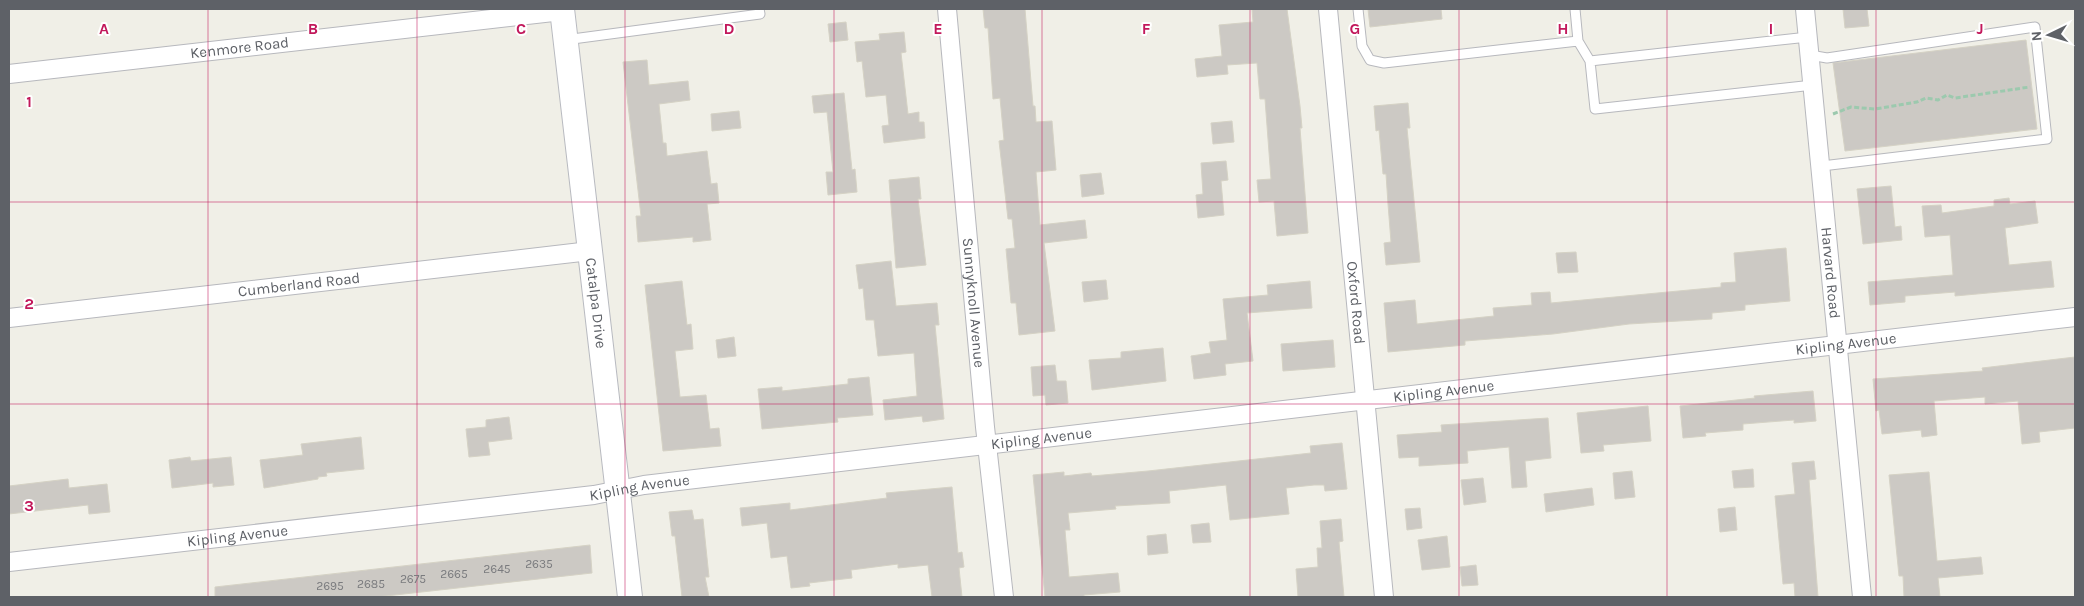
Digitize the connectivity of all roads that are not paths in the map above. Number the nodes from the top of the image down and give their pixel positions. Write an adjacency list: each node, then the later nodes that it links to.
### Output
1 (759, 9): 9 (lane)
2 (947, 9): 21 (street, Sunnyknoll Avenue)
3 (1328, 9): 20 (street, Oxford Road)
4 (1358, 9): 10 (lane)
5 (1575, 9): 10 (lane)
6 (1805, 9): 8 (street, Harvard Road)
7 (562, 10): 9 (street, Catalpa Drive); 13 (street, Kenmore Road)
8 (1808, 37): 11 (street, Harvard Road); 12 (lane)
9 (565, 40): 16 (street, Catalpa Drive)
10 (1578, 41): 12 (lane)
11 (1810, 55): 14 (street, Harvard Road); 15 (lane)
12 (1590, 61): 14 (lane)
13 (9, 74)
14 (1813, 86): 15 (street, Harvard Road)
15 (1822, 166): 19 (street, Harvard Road)
16 (590, 251): 18 (street, Cumberland Road); 22 (street, Catalpa Drive)
17 (2075, 317): 19 (street, Kipling Avenue)
18 (9, 318)
19 (1838, 345): 20 (street, Kipling Avenue); 27 (street, Harvard Road)
20 (1365, 401): 21 (street, Kipling Avenue); 26 (street, Oxford Road)
21 (988, 445): 22 (street, Kipling Avenue); 25 (street, Sunnyknoll Avenue)
22 (618, 490): 23 (street, Kipling Avenue); 24 (street, Catalpa Drive)
23 (9, 562)
24 (630, 597)
25 (1004, 597)
26 (1384, 597)
27 (1862, 597)

